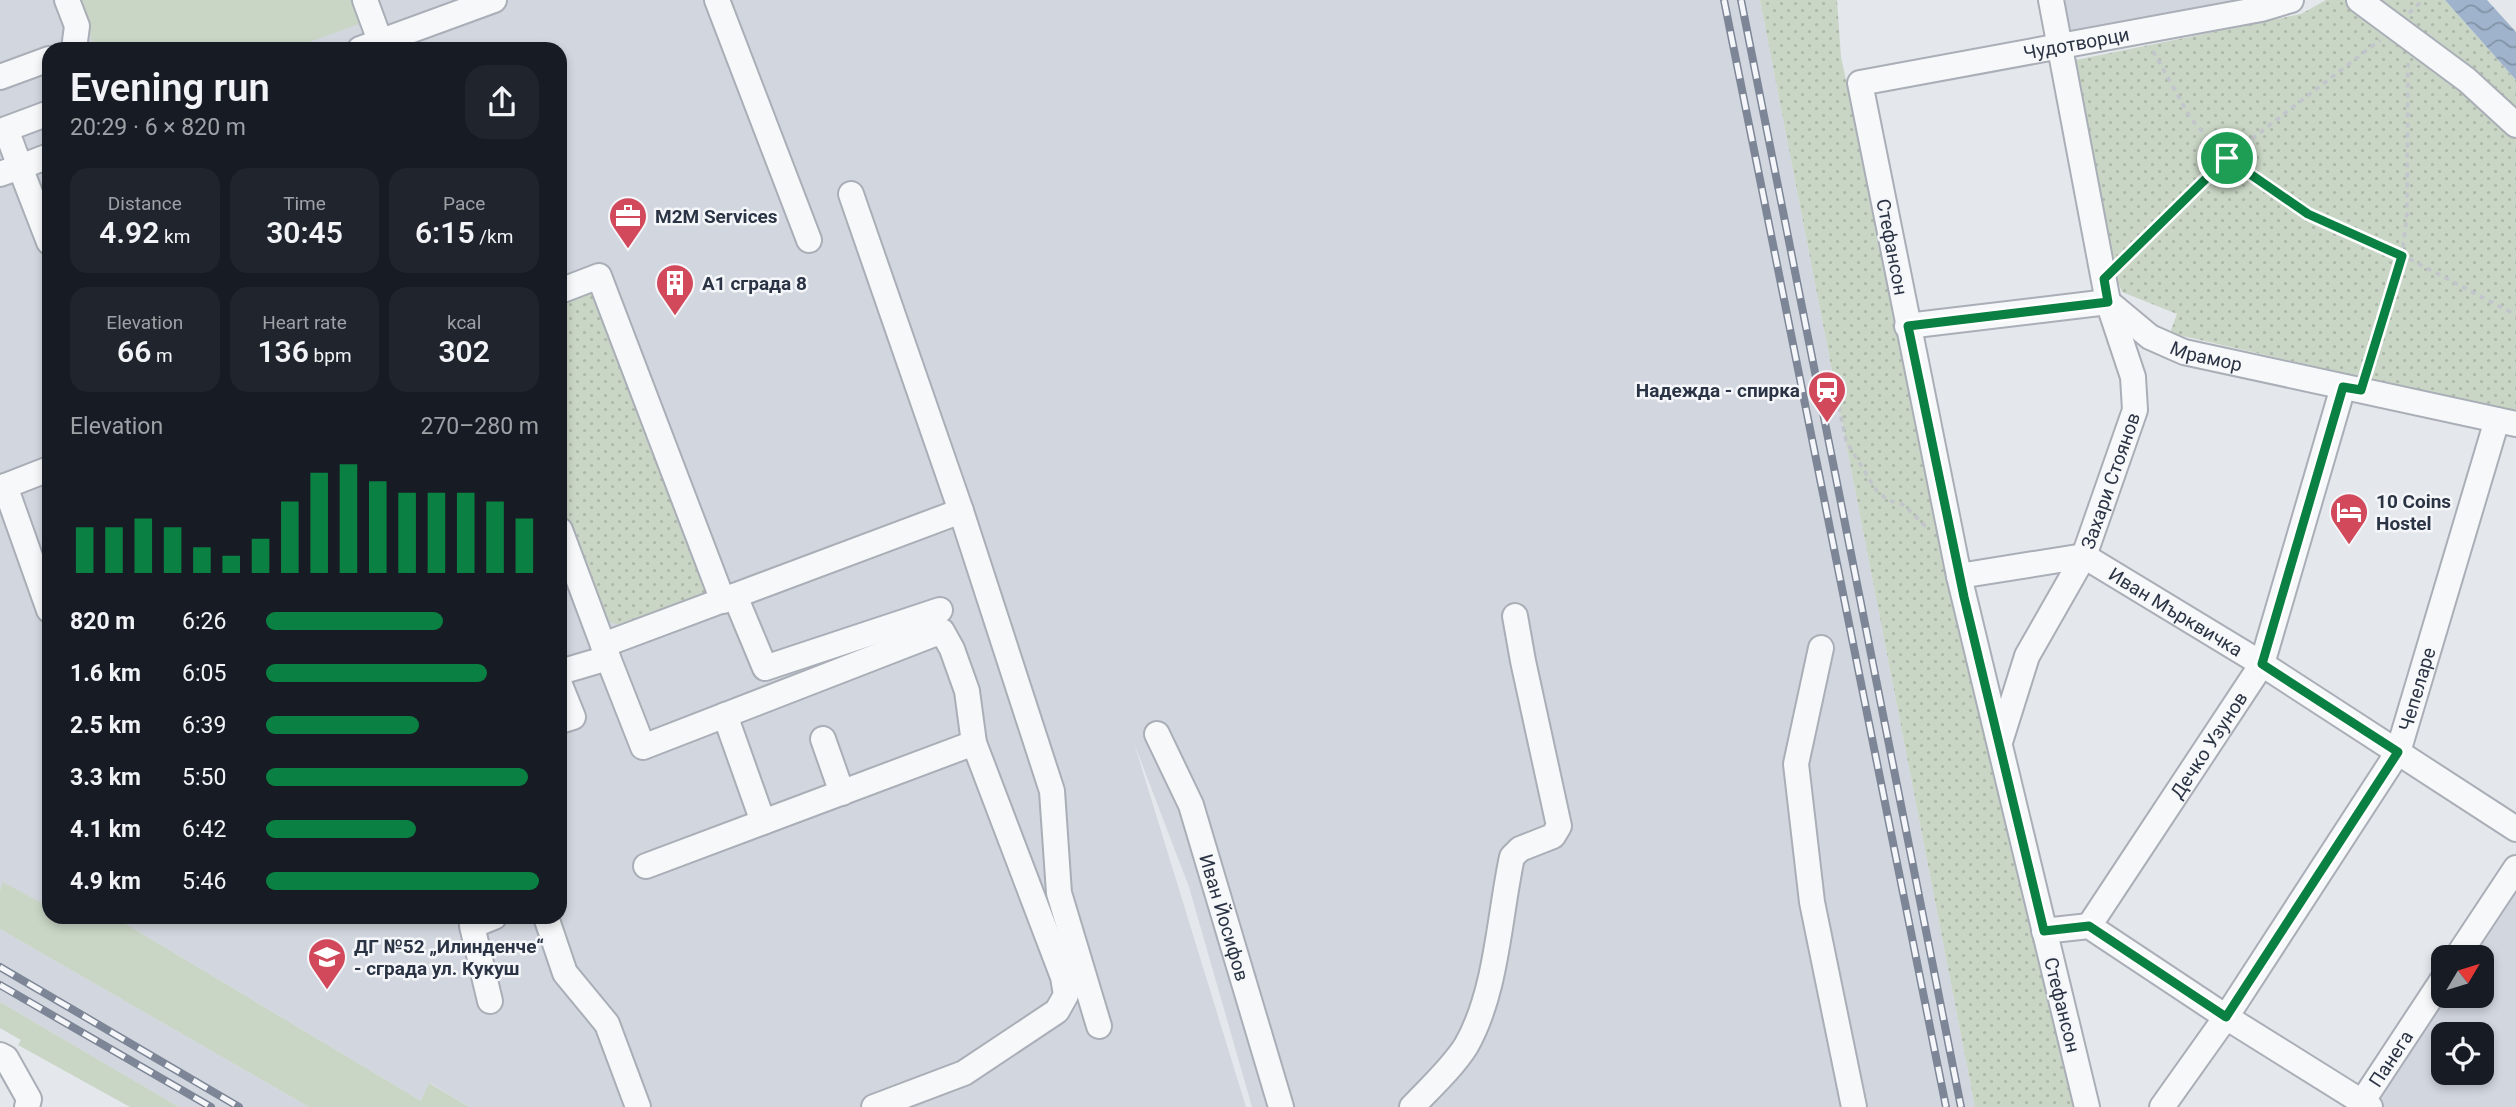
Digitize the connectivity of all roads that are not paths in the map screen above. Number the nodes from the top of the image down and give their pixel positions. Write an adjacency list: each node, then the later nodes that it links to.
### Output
1 (67, 0): 8 (street)
2 (365, 0): 9 (street)
3 (494, 0): 10 (street)
4 (717, 0): 21 (street)
5 (2051, 0): 11 (street, Захари Стоянов)
6 (2291, 0): 11 (street, Чудотворци)
7 (2359, 0): 16 (street)
8 (75, 42)
9 (374, 42)
10 (388, 42)
11 (2059, 45): 14 (street, Чудотворци); 23 (street, Захари Стоянов)
12 (42, 62): 13 (street)
13 (0, 77)
14 (1860, 83): 24 (street, Стефансон)
15 (42, 116): 18 (street)
16 (2516, 125)
17 (42, 159): 18 (street)
18 (10, 170): 20 (street)
19 (851, 194): 29 (street)
20 (42, 229)
21 (809, 240)
22 (567, 288): 34 (street)
23 (2106, 290): 24 (street); 25 (street, Мрамор); 31 (street, Захари Стоянов)
24 (1908, 326): 32 (street, Стефансон)
25 (2352, 388): 26 (street, Мрамор); 39 (street, Дечко Узунов)
26 (2507, 422): 48 (street, Чепеларе)
27 (42, 472): 28 (street)
28 (3, 487): 33 (street)
29 (961, 511): 34 (street); 62 (street)
30 (567, 548): 38 (street)
31 (2084, 556): 32 (street); 39 (street, Иван Мърквичка); 46 (street, Захари Стоянов)
32 (1959, 576): 46 (street, Стефансон)
33 (42, 591)
34 (729, 598): 36 (street); 38 (street)
35 (1516, 616): 69 (street)
36 (941, 620): 42 (street); 47 (street)
37 (1821, 648): 70 (street)
38 (606, 651): 40 (street); 42 (street)
39 (2262, 664): 48 (street, Иван Мърквичка); 56 (street, Дечко Узунов)
40 (567, 669)
41 (567, 702): 43 (street)
42 (725, 715): 50 (street)
43 (567, 719)
44 (1157, 734): 68 (street, Иван Йосифов)
45 (822, 739): 49 (street)
46 (2000, 742): 57 (street, Стефансон)
47 (974, 743): 49 (street); 67 (street)
48 (2398, 752): 51 (street, Иван Мърквичка); 61 (street, Чепеларе)
49 (842, 793): 50 (street)
50 (764, 822): 52 (street)
51 (2516, 829)
52 (646, 866)
53 (2516, 868): 58 (street)
54 (477, 924): 60 (street)
55 (548, 924): 66 (street)
56 (2089, 926): 57 (street); 61 (street)
57 (2044, 931): 71 (street, Стефансон)
58 (2466, 945)
59 (2431, 999): 64 (street, Панега)
60 (490, 1001)
61 (2226, 1017): 64 (street); 72 (street, Чепеларе)
62 (1099, 1026)
63 (3, 1056): 65 (street)
64 (2366, 1105)
65 (27, 1107)
66 (638, 1107)
67 (874, 1107)
68 (1281, 1107)
69 (1412, 1107)
70 (1854, 1107)
71 (2087, 1107)
72 (2162, 1107)

